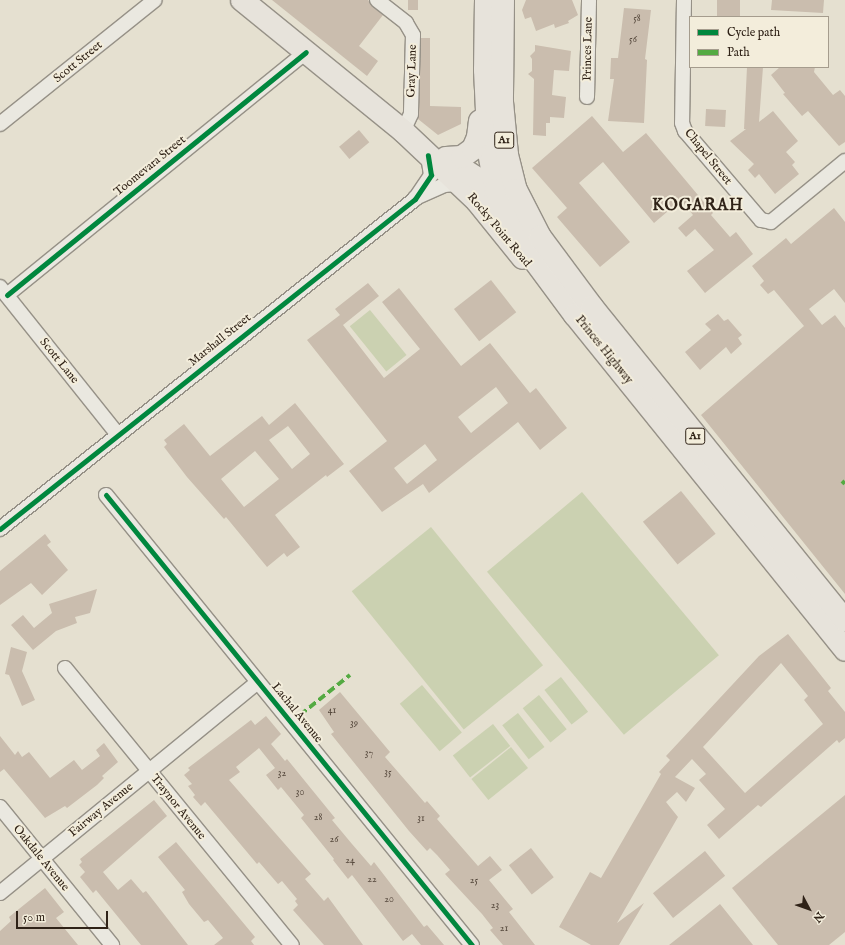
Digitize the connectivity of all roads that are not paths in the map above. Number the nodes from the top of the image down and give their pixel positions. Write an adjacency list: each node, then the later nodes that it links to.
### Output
1 (155, 0): 12 (street, Scott Street)
2 (242, 0): 8 (main road, Rocky Point Road)
3 (377, 0): 13 (street, Gray Lane)
4 (486, 0): 10 (main road, Princes Highway / A1)
5 (502, 0): 19 (main road, Princes Highway / A1)
6 (589, 0): 11 (street, Princes Lane)
7 (684, 0): 15 (street, Chapel Street)
8 (263, 9): 9 (main road, Rocky Point Road)
9 (306, 52): 13 (main road, Rocky Point Road); 20 (street, Toomevara Street)
10 (485, 70): 14 (main road); 17 (main road, Princes Highway / A1)
11 (587, 97)
12 (0, 124)
13 (403, 131): 14 (main road, Rocky Point Road)
14 (437, 157): 16 (main road, Rocky Point Road); 17 (main road, Rocky Point Road); 18 (street, Marshall Street)
15 (845, 161)
16 (460, 184): 18 (street, Marshall Street); 21 (main road, Rocky Point Road)
17 (496, 190): 19 (main road, Rocky Point Road); 21 (main road, Princes Highway / A1)
18 (415, 199): 22 (street, Marshall Street)
19 (524, 208): 25 (main road, Princes Highway / A1)
20 (3, 291): 22 (street, Scott Lane)
21 (575, 315): 26 (main road, Princes Highway / A1)
22 (118, 435): 24 (street, Marshall Street)
23 (106, 495): 28 (street, Lachal Avenue)
24 (0, 529)
25 (845, 621)
26 (845, 650)
27 (65, 668): 29 (street, Traynor Avenue)
28 (258, 682): 29 (street, Fairway Avenue); 35 (street, Lachal Avenue)
29 (149, 771): 31 (street, Fairway Avenue); 34 (street, Traynor Avenue)
30 (0, 807): 31 (street, Oakdale Avenue)
31 (42, 859): 32 (street, Fairway Avenue); 33 (street, Oakdale Avenue)
32 (0, 893)
33 (112, 945)
34 (292, 945)
35 (472, 945)

